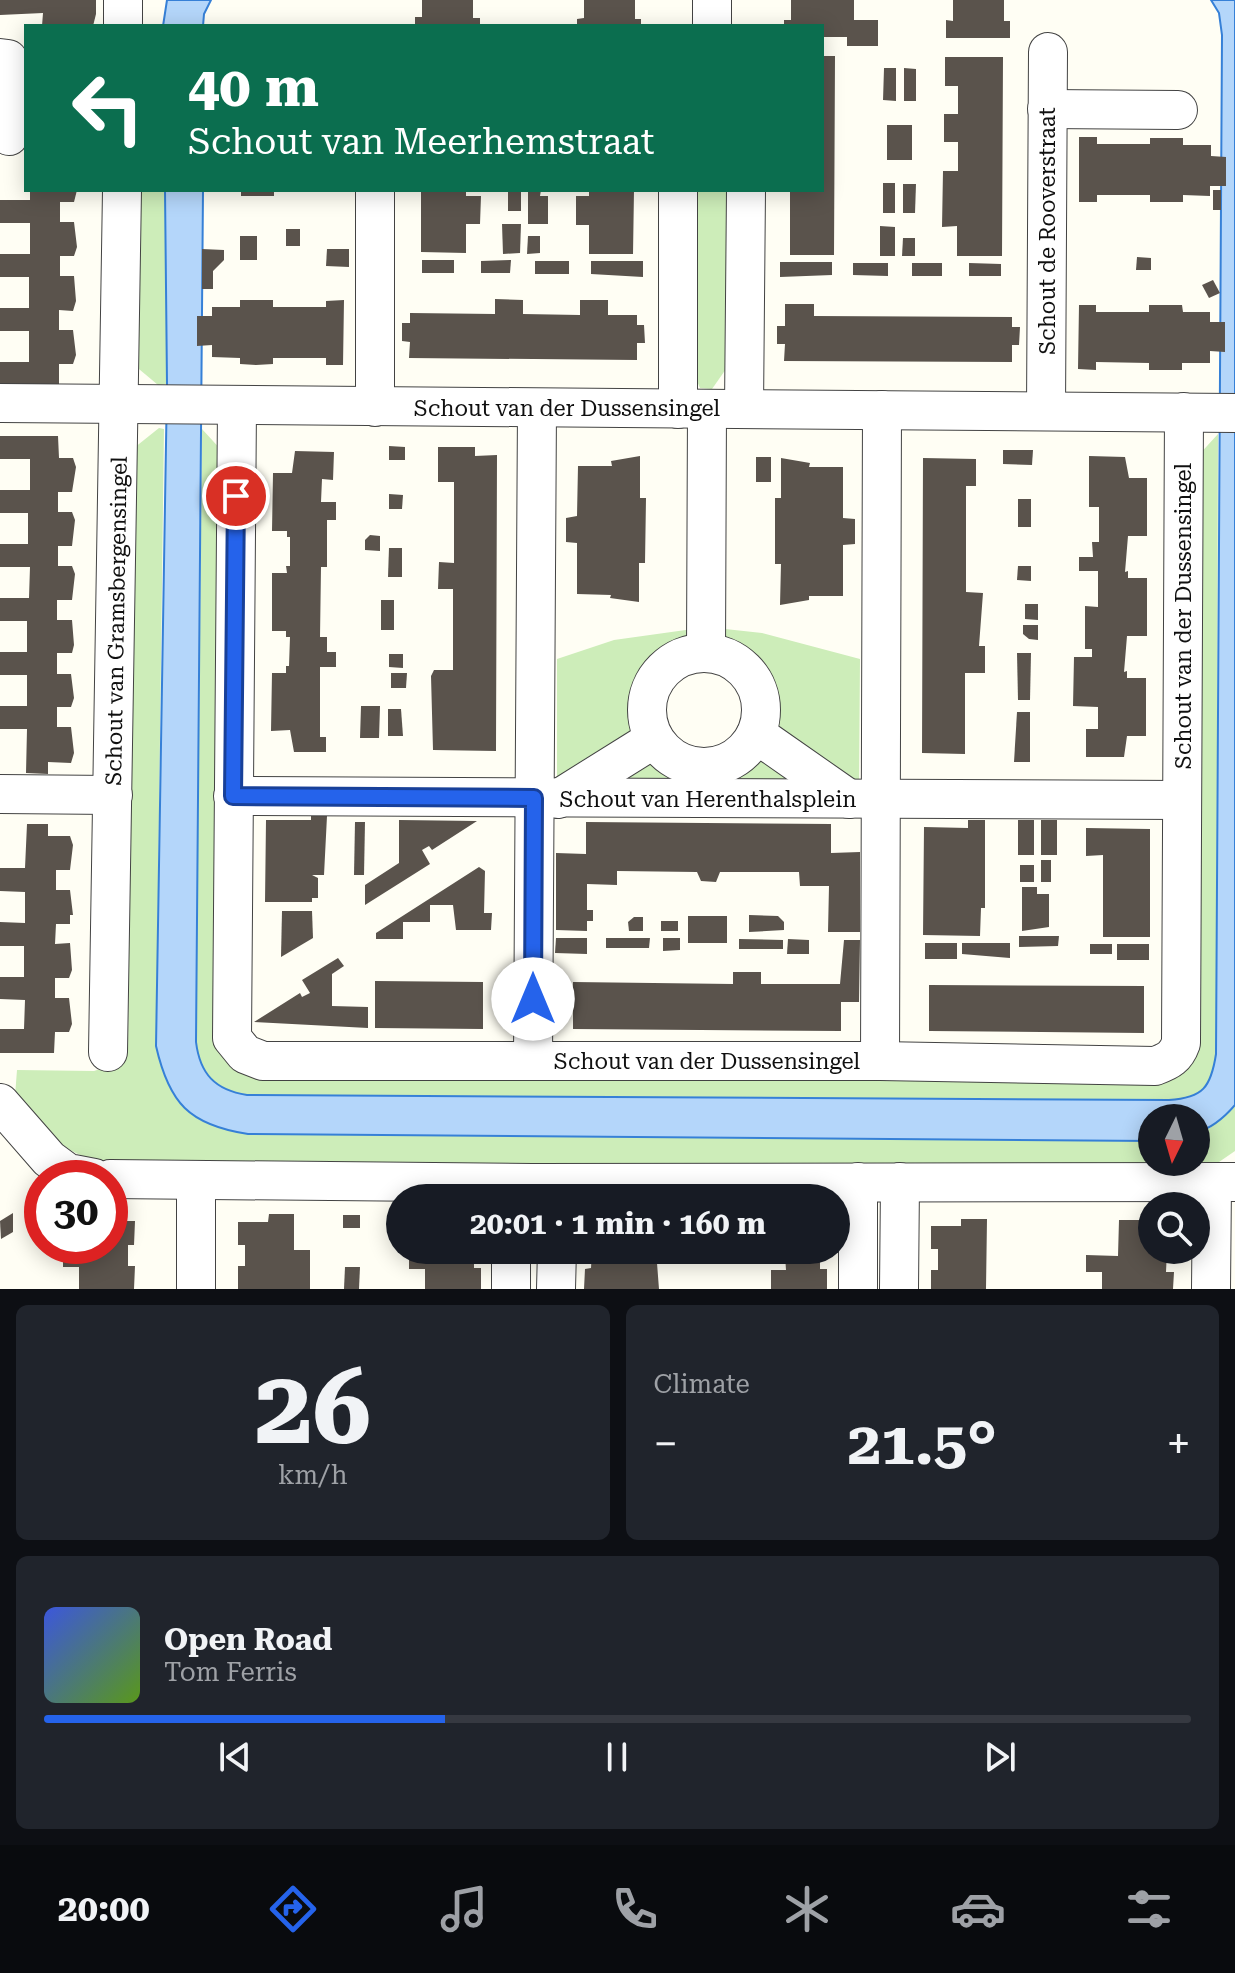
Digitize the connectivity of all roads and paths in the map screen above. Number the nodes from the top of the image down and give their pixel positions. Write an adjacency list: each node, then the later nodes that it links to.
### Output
1 (123, 0): 3 (street)
2 (712, 0): 4 (street)
3 (123, 24)
4 (712, 24)
5 (1048, 52): 7 (street, Schout de Rooverstraat)
6 (0, 58): 9 (street)
7 (1047, 109): 8 (street); 21 (street, Schout de Rooverstraat)
8 (1178, 110)
9 (12, 136)
10 (122, 192): 15 (street, Schout van Gramsbergensingel)
11 (375, 192): 17 (street)
12 (678, 192): 19 (street)
13 (746, 192): 19 (street)
14 (0, 403): 15 (street, Schout van der Dussensingel)
15 (134, 405): 16 (street, Schout van der Dussensingel); 27 (street, Schout van Gramsbergensingel)
16 (226, 406): 17 (street, Schout van der Dussensingel); 28 (street, Schout van der Dussensingel)
17 (375, 407): 18 (street, Schout van der Dussensingel)
18 (537, 408): 19 (street, Schout van der Dussensingel); 29 (street, Schout van Herenthalsplein)
19 (710, 409): 20 (street, Schout van der Dussensingel); 23 (street)
20 (882, 410): 21 (street, Schout van der Dussensingel); 30 (street, Schout van Herenthalsplein)
21 (1046, 411): 22 (street, Schout van der Dussensingel)
22 (1209, 412): 31 (street, Schout van der Dussensingel)
23 (706, 652): 24 (street); 25 (street)
24 (756, 734): 25 (street, Schout van Herenthalsplein); 30 (street)
25 (654, 739): 29 (street)
26 (0, 794): 27 (street)
27 (113, 795): 32 (street, Schout van Gramsbergensingel)
28 (233, 796): 29 (street); 33 (street, Schout van der Dussensingel)
29 (546, 799): 30 (street, Schout van Herenthalsplein); 33 (street)
30 (866, 799): 31 (street); 34 (street)
31 (1182, 800): 34 (street, Schout van der Dussensingel)
32 (108, 1052)
33 (533, 1060): 34 (street, Schout van der Dussensingel)
34 (880, 1061)
35 (0, 1103): 36 (street)
36 (50, 1160)
37 (128, 1179): 38 (street)
38 (196, 1180): 43 (street); 46 (street)
39 (858, 1182): 40 (street); 42 (street); 49 (street)
40 (900, 1182): 41 (street); 50 (street)
41 (1224, 1183): 51 (street)
42 (783, 1184)
43 (386, 1186)
44 (511, 1264): 47 (street)
45 (557, 1264): 48 (street)
46 (196, 1289)
47 (511, 1289)
48 (556, 1289)
49 (858, 1289)
50 (899, 1289)
51 (1211, 1289)

